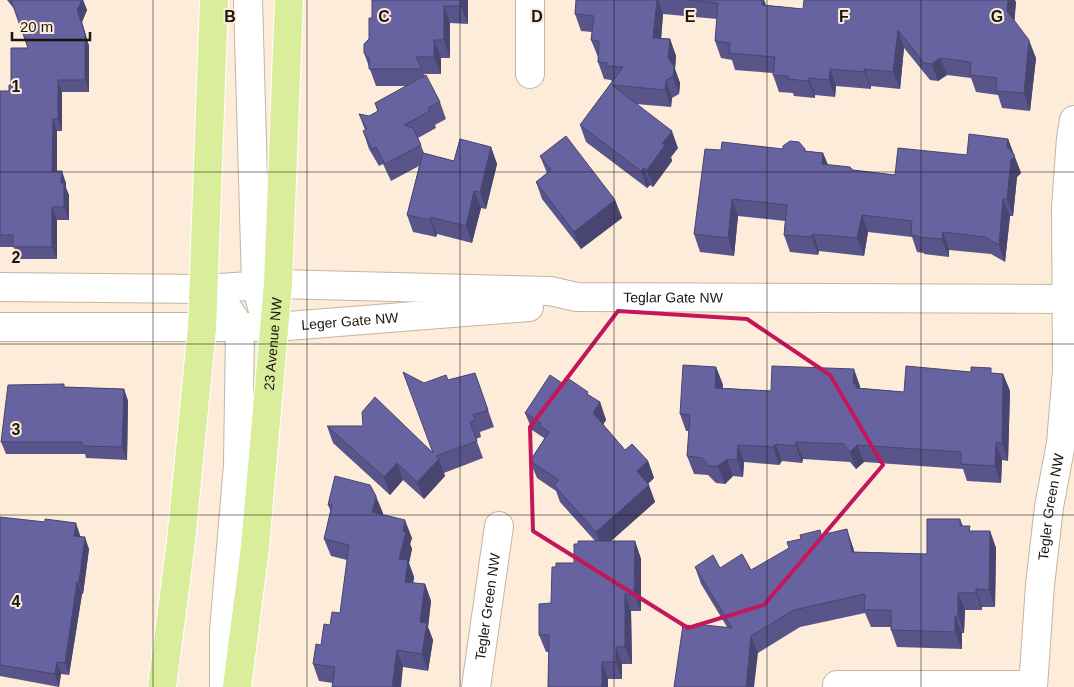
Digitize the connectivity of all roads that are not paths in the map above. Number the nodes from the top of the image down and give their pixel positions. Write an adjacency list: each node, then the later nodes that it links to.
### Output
1 (214, 0): 9 (main road)
2 (248, 0): 7 (street)
3 (289, 0): 7 (main road, 23 Avenue NW)
4 (530, 0): 5 (street)
5 (530, 74)
6 (1074, 120): 11 (street, Tegler Green NW)
7 (267, 285): 9 (street); 10 (street, Teglar Gate NW); 14 (main road, 23 Avenue NW)
8 (0, 287): 9 (street)
9 (204, 289): 13 (street); 15 (main road)
10 (577, 297): 11 (street, Teglar Gate NW); 14 (street, Leger Gate NW)
11 (1068, 299): 18 (street, Tegler Green NW)
12 (0, 327): 15 (street, Leger Gate NW)
13 (240, 327): 14 (street, Leger Gate NW); 15 (street, Leger Gate NW); 20 (street)
14 (275, 327): 21 (main road, 23 Avenue NW)
15 (202, 328): 19 (main road)
16 (499, 526): 22 (street, Tegler Green NW)
17 (837, 684): 18 (street, Tegler Green NW)
18 (1033, 686)
19 (162, 687)
20 (224, 687)
21 (237, 687)
22 (476, 687)

